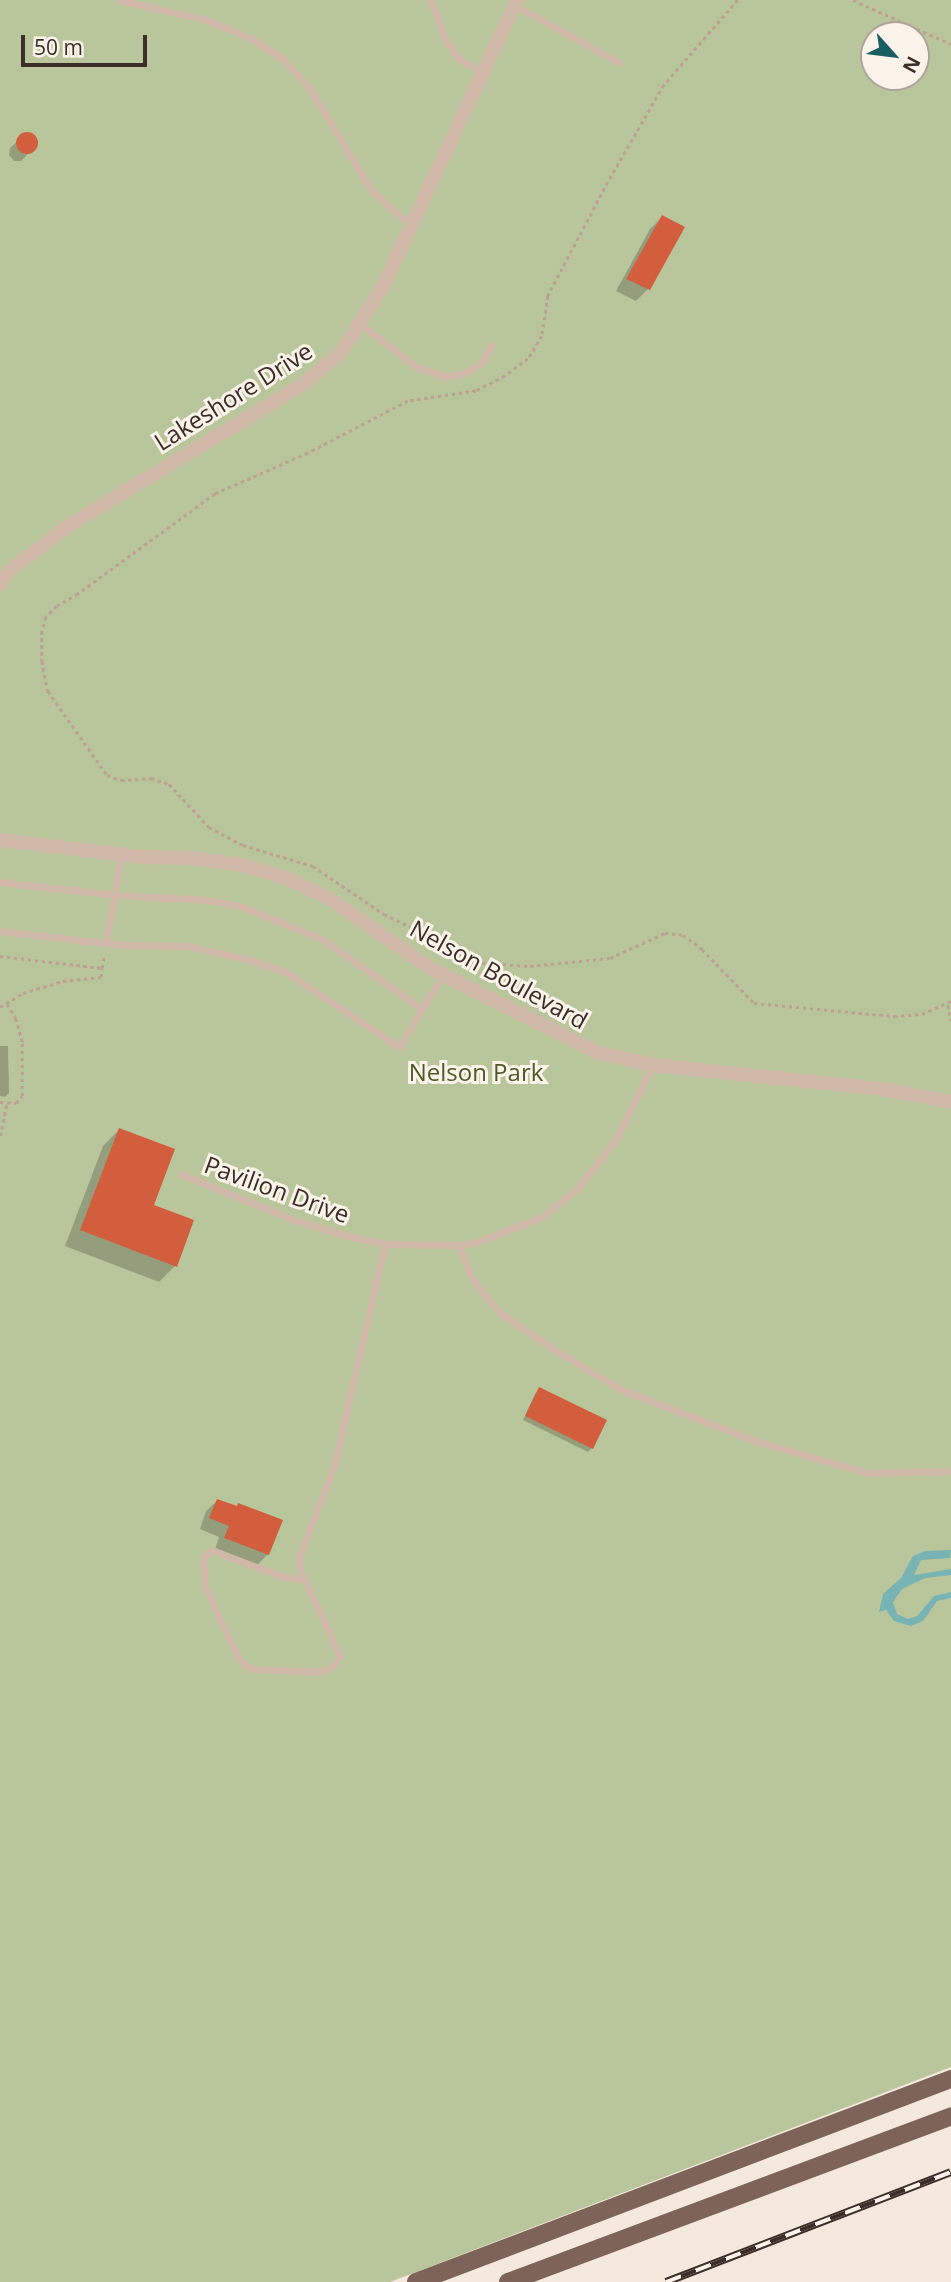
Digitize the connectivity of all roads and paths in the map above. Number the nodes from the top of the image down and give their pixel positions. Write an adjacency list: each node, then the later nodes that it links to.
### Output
1 (119, 0): 9 (lane)
2 (430, 0): 8 (lane)
3 (738, 0): 23 (path)
4 (853, 0): 6 (path)
5 (516, 2): 7 (lane); 8 (street, Lakeshore Drive)
6 (951, 44)
7 (618, 62)
8 (483, 73): 9 (street, Lakeshore Drive)
9 (411, 226): 10 (street, Lakeshore Drive)
10 (361, 324): 11 (lane); 12 (street, Lakeshore Drive)
11 (492, 345)
12 (0, 584)
13 (0, 840): 14 (street, Nelson Boulevard)
14 (121, 854): 16 (lane); 21 (street, Nelson Boulevard)
15 (0, 882): 16 (lane)
16 (116, 895): 18 (lane); 25 (lane)
17 (0, 931): 18 (lane)
18 (106, 944): 20 (path); 25 (lane)
19 (0, 956): 20 (path)
20 (102, 968): 22 (path)
21 (443, 975): 25 (lane); 27 (street, Nelson Boulevard)
22 (6, 1003): 24 (path); 30 (path)
23 (949, 1003): 26 (path)
24 (0, 1007)
25 (422, 1009)
26 (951, 1021)
27 (653, 1065): 29 (street, Nelson Boulevard); 34 (lane, Pavilion Drive)
28 (0, 1102): 30 (path)
29 (951, 1102)
30 (7, 1103): 31 (path)
31 (0, 1136)
32 (181, 1174): 33 (lane, Pavilion Drive)
33 (385, 1244): 34 (lane, Pavilion Drive); 36 (lane)
34 (459, 1245): 35 (lane)
35 (951, 1471)
36 (304, 1580): 36 (lane)
37 (951, 2079): 39 (main road)
38 (951, 2116): 40 (main road)
39 (448, 2276): 41 (main road)
40 (522, 2278): 42 (main road)
41 (416, 2282)
42 (508, 2282)

